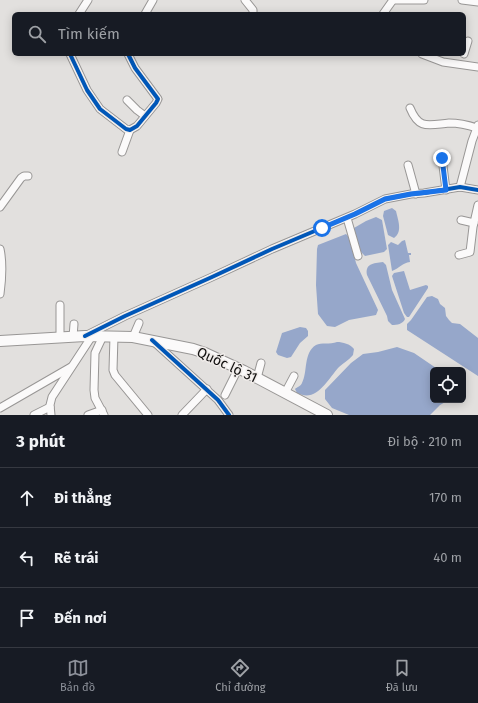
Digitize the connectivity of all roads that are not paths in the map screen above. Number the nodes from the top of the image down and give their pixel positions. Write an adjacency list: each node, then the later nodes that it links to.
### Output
1 (88, 0): 8 (street)
2 (153, 0): 9 (street)
3 (245, 0): 10 (street)
4 (394, 0): 5 (street); 11 (street)
5 (424, 0)
6 (462, 0): 7 (street)
7 (478, 2)
8 (79, 12)
9 (146, 12)
10 (253, 12)
11 (385, 12)
12 (468, 41): 13 (street)
13 (466, 48)
14 (71, 56): 24 (street)
15 (129, 56): 22 (street)
16 (463, 56): 18 (street)
17 (432, 57): 18 (street)
18 (461, 65): 19 (street)
19 (478, 67)
20 (127, 100): 22 (street)
21 (410, 108): 23 (street)
22 (145, 116): 24 (street)
23 (477, 126): 29 (street)
24 (130, 130): 25 (street)
25 (122, 152)
26 (442, 158): 30 (street)
27 (408, 164): 32 (street)
28 (28, 176): 34 (street)
29 (460, 187): 30 (street); 31 (street)
30 (446, 190): 32 (street)
31 (478, 190)
32 (416, 194): 35 (street)
33 (478, 205): 37 (street)
34 (0, 207)
35 (347, 218): 40 (street); 45 (street)
36 (461, 220): 37 (street)
37 (474, 223): 39 (street)
38 (0, 248): 41 (street)
39 (459, 255)
40 (358, 256)
41 (0, 294)
42 (60, 305): 48 (street)
43 (139, 323): 50 (street)
44 (74, 324): 49 (street)
45 (88, 336): 46 (highway, Quốc lộ 31); 49 (highway, Quốc lộ 31); 54 (street)
46 (103, 336): 47 (highway, Quốc lộ 31); 63 (street)
47 (114, 336): 50 (highway, Quốc lộ 31); 66 (street)
48 (60, 337): 49 (highway, Quốc lộ 31); 52 (highway, Quốc lộ 31)
49 (73, 337)
50 (133, 337): 51 (highway, Quốc lộ 31)
51 (152, 340): 55 (highway, Quốc lộ 31); 58 (street)
52 (0, 341)
53 (262, 363): 57 (street)
54 (72, 367): 61 (street); 62 (street)
55 (238, 369): 57 (highway, Quốc lộ 31); 60 (street)
56 (294, 376): 59 (street)
57 (257, 378): 59 (highway, Quốc lộ 31)
58 (207, 390): 67 (street); 68 (street)
59 (285, 393): 69 (highway, Quốc lộ 31)
60 (225, 395)
61 (0, 408)
62 (51, 411): 64 (street)
63 (103, 413): 65 (street)
64 (34, 415)
65 (88, 415)
66 (148, 415)
67 (182, 415)
68 (229, 415)
69 (327, 415)

